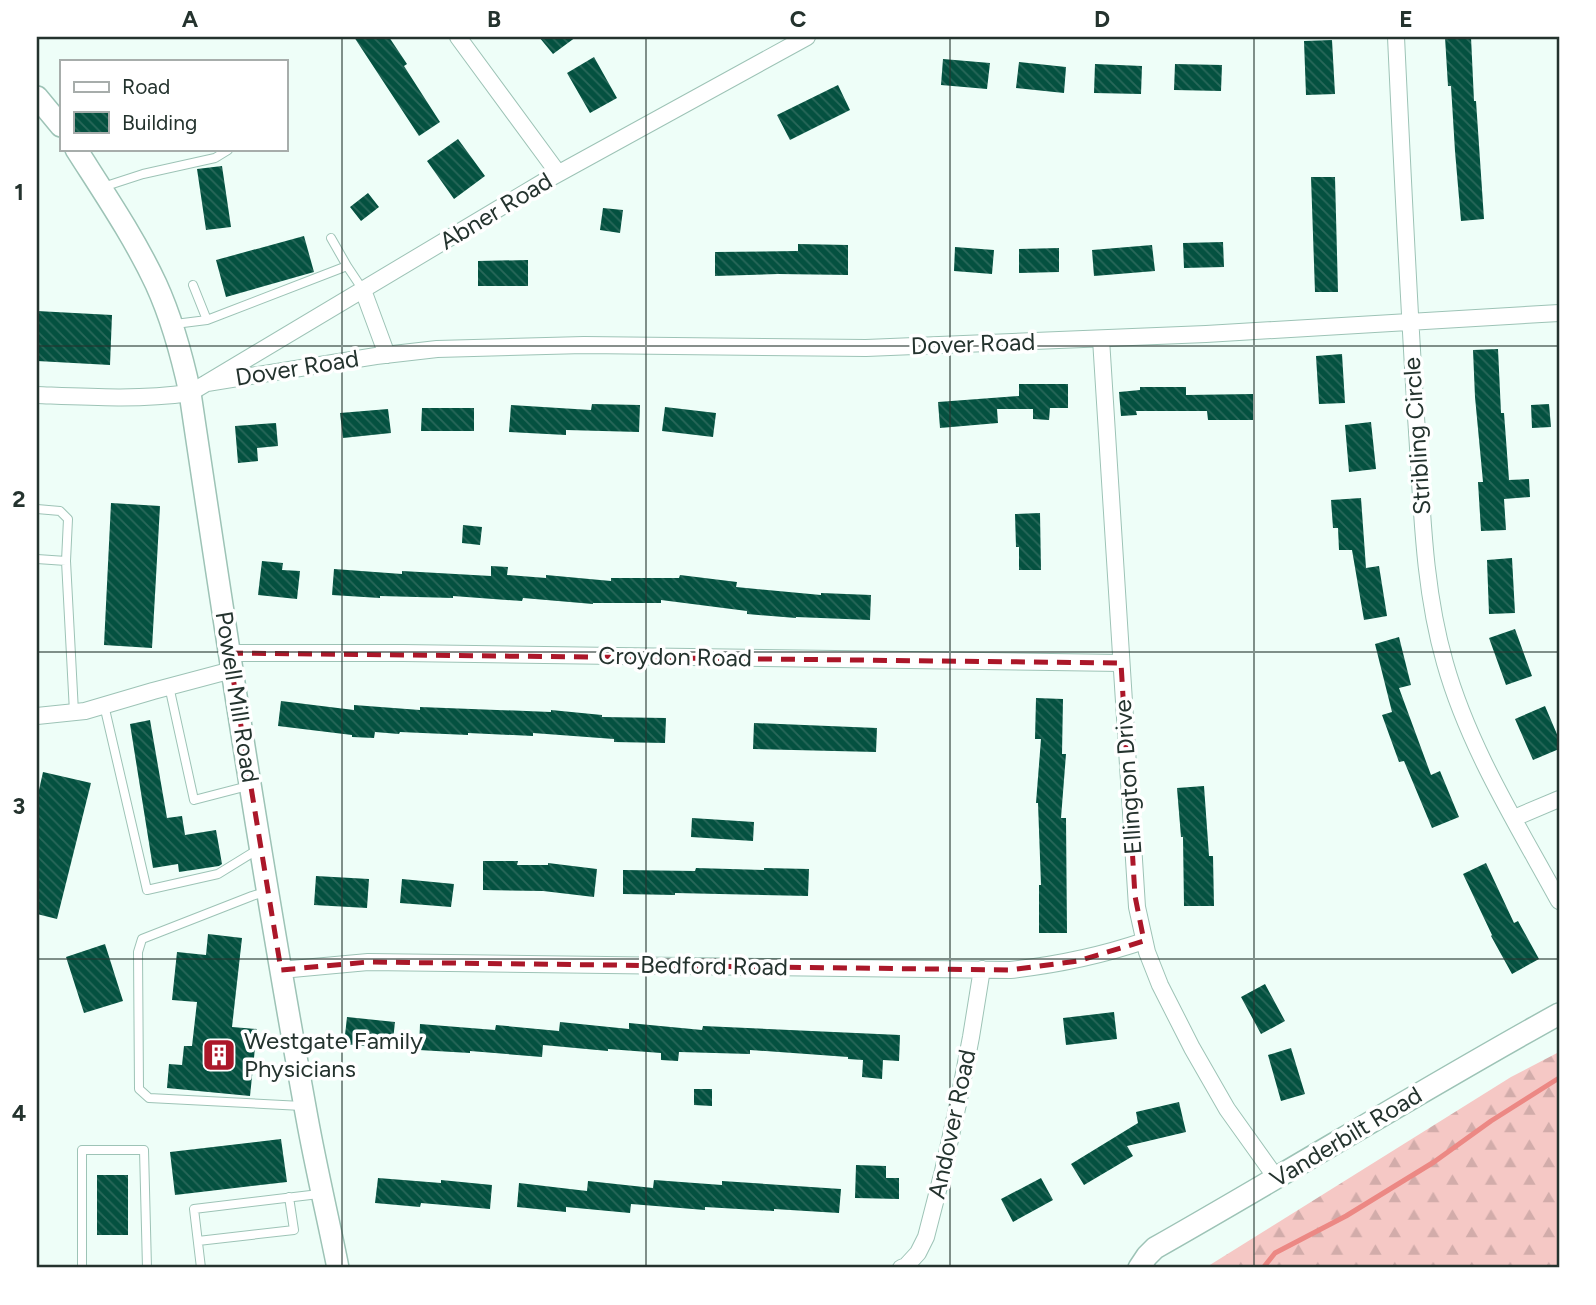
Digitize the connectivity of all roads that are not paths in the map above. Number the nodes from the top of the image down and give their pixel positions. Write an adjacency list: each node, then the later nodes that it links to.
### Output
1 (458, 37): 8 (street)
2 (807, 37): 8 (street, Abner Road)
3 (1396, 37): 16 (street, Stribling Circle)
4 (37, 97): 5 (street)
5 (60, 125)
6 (77, 150): 9 (street, Powell Mill Road)
7 (228, 150): 9 (lane)
8 (558, 173): 13 (street, Abner Road)
9 (100, 188): 17 (street, Powell Mill Road)
10 (331, 238): 11 (lane)
11 (346, 266): 13 (lane); 15 (lane)
12 (193, 285): 15 (lane)
13 (363, 290): 19 (street, Dover Road); 20 (street, Abner Road)
14 (1559, 313): 16 (street, Dover Road)
15 (207, 320): 17 (lane)
16 (1410, 322): 18 (street, Dover Road); 33 (street, Stribling Circle)
17 (172, 324): 20 (street, Powell Mill Road)
18 (1101, 339): 19 (street, Dover Road); 26 (street, Ellington Drive)
19 (387, 355): 20 (street, Dover Road)
20 (198, 388): 21 (street, Dover Road); 25 (street, Powell Mill Road)
21 (37, 395)
22 (37, 509): 24 (lane)
23 (37, 559): 24 (lane)
24 (66, 561): 29 (lane)
25 (231, 662): 26 (street, Croydon Road); 27 (street, Croydon Road); 31 (street, Powell Mill Road)
26 (1121, 663): 37 (street, Ellington Drive)
27 (169, 687): 28 (street, Croydon Road); 31 (lane)
28 (104, 705): 29 (street, Croydon Road); 34 (lane)
29 (74, 712): 30 (street, Croydon Road)
30 (37, 716)
31 (251, 786): 34 (street, Powell Mill Road)
32 (1559, 799): 33 (street)
33 (1514, 818): 36 (street, Stribling Circle)
34 (261, 848): 35 (street, Powell Mill Road)
35 (268, 891): 39 (street, Powell Mill Road); 41 (lane)
36 (1559, 901)
37 (1144, 941): 38 (street, Bedford Road); 42 (street, Ellington Drive)
38 (982, 969): 39 (street, Bedford Road); 50 (street, Andover Road)
39 (281, 970): 41 (street, Powell Mill Road)
40 (1559, 1014): 42 (street, Vanderbilt Road)
41 (305, 1106): 43 (street, Powell Mill Road)
42 (1277, 1179): 51 (street, Vanderbilt Road)
43 (323, 1194): 44 (lane); 49 (street, Powell Mill Road)
44 (289, 1197): 45 (lane); 45 (lane)
45 (198, 1241): 48 (lane)
46 (82, 1268): 47 (lane)
47 (147, 1268)
48 (201, 1268)
49 (338, 1268)
50 (901, 1268)
51 (1139, 1268)

